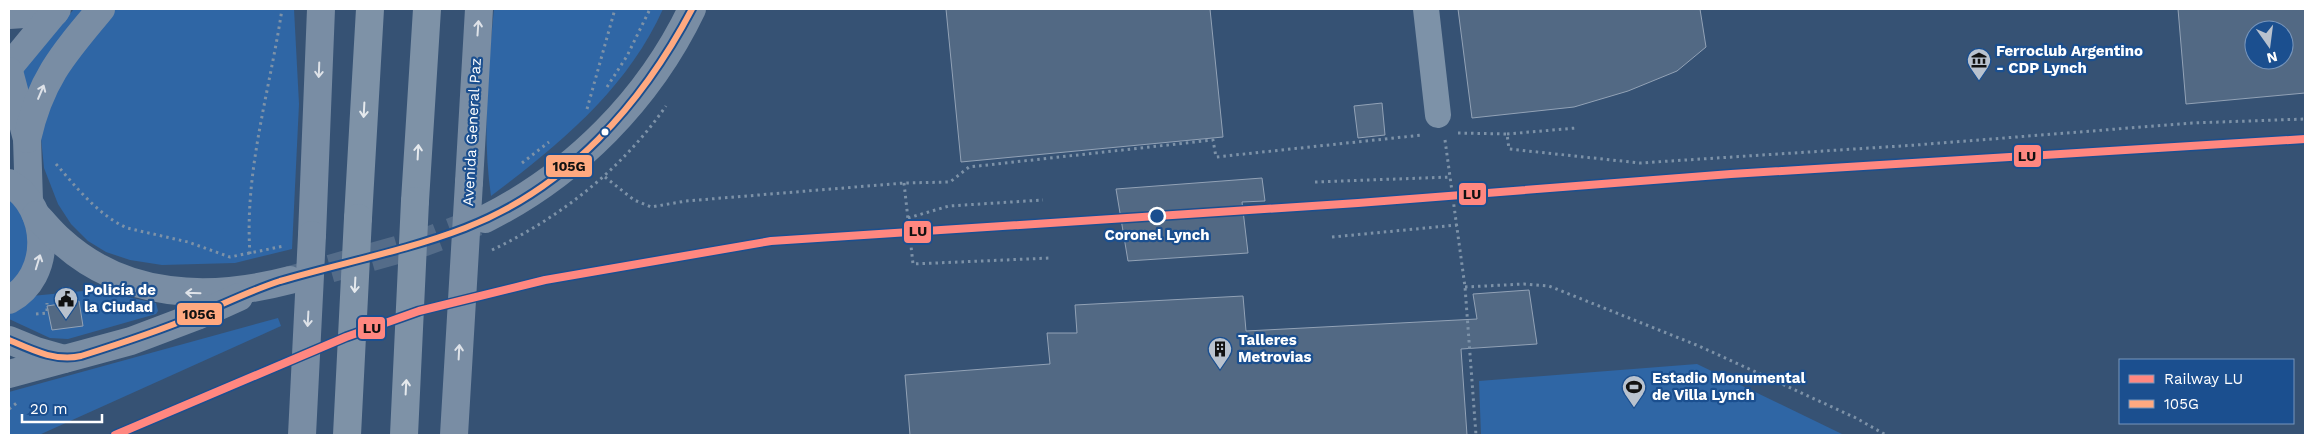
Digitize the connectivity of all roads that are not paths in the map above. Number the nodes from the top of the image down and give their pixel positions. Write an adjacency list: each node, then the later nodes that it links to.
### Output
1 (101, 9): 12 (main road, one-way to 1)
2 (370, 9): 23 (highway, one-way to 23, bridge)
3 (427, 9): 24 (highway, one-way to 3, bridge)
4 (479, 9): 25 (main road, Avenida General Paz, one-way to 4, bridge)
5 (692, 9): 15 (main road)
6 (1426, 9): 11 (street)
7 (56, 10): 9 (main road); 10 (main road)
8 (319, 13): 22 (main road, one-way to 22, bridge)
9 (9, 15)
10 (9, 69): 12 (main road)
11 (1441, 124)
12 (27, 139): 14 (main road)
13 (9, 183): 14 (main road)
14 (33, 208): 17 (main road, one-way to 14); 18 (main road, one-way to 14)
15 (485, 219)
16 (290, 280): 17 (main road)
17 (259, 288): 20 (main road)
18 (9, 300)
19 (9, 340): 20 (main road)
20 (64, 359): 21 (main road)
21 (9, 374)
22 (302, 435)
23 (347, 435)
24 (404, 435)
25 (454, 435)

